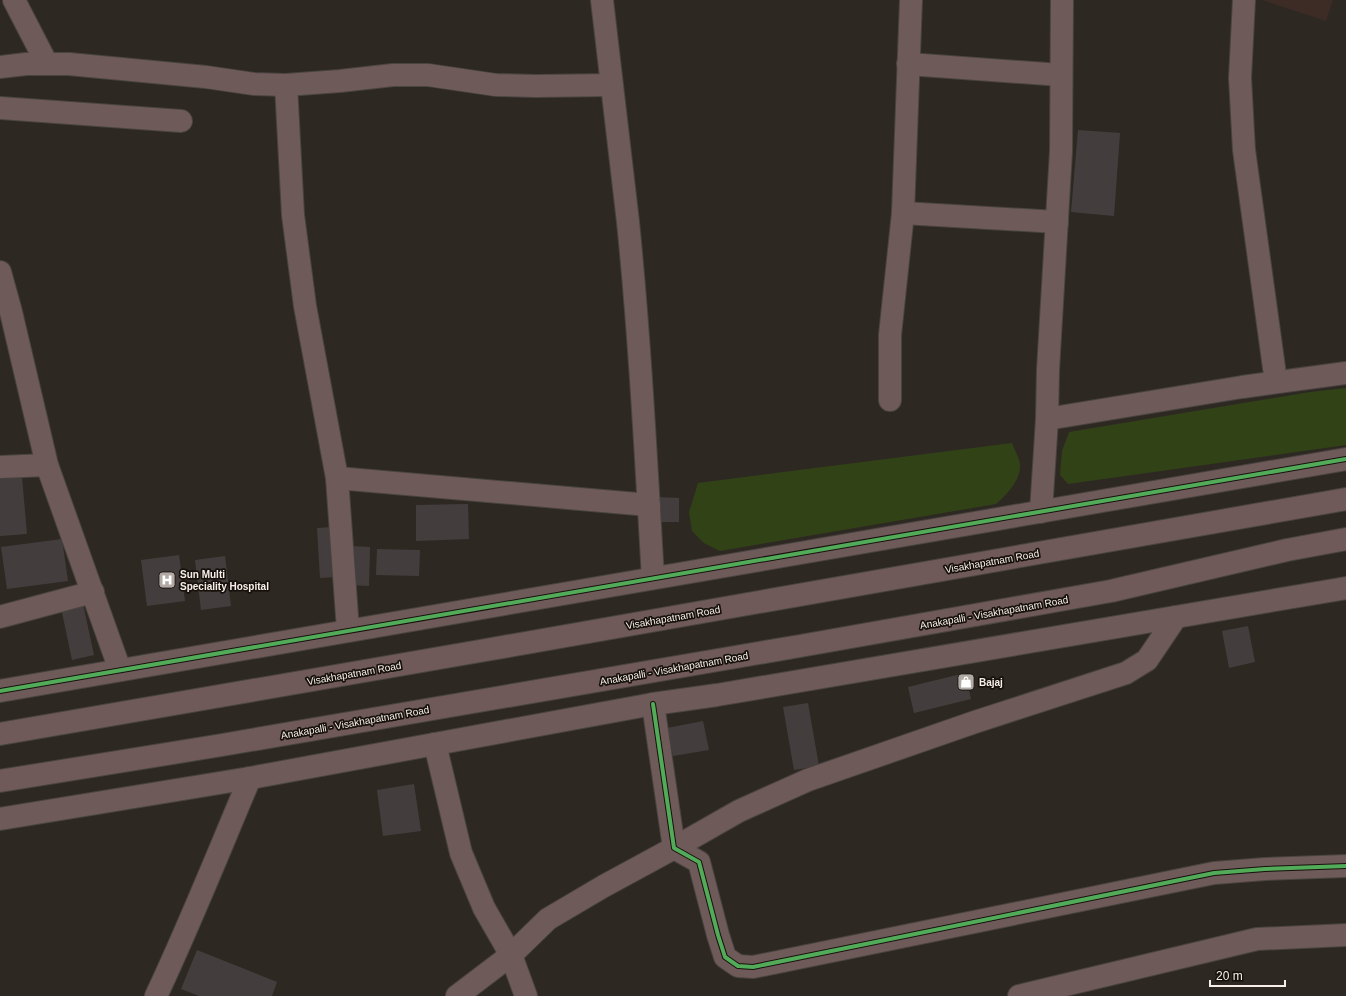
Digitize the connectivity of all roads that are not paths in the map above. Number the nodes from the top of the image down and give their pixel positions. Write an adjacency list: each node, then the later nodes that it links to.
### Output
1 (14, 0): 6 (street)
2 (602, 0): 11 (street)
3 (911, 0): 7 (street)
4 (1062, 0): 9 (street)
5 (1244, 0): 19 (street)
6 (47, 64): 8 (street); 10 (street)
7 (908, 64): 9 (street); 14 (street)
8 (0, 67)
9 (1061, 75): 15 (street)
10 (286, 85): 11 (street); 25 (street)
11 (611, 85): 27 (street)
12 (0, 108): 13 (street)
13 (181, 121)
14 (903, 213): 15 (street); 20 (street)
15 (1057, 222): 21 (street)
16 (0, 272): 17 (street)
17 (6, 312): 23 (street)
18 (1346, 373): 19 (street)
19 (1276, 382): 21 (street)
20 (890, 400)
21 (1047, 419): 28 (street)
22 (1346, 459): 28 (street)
23 (47, 465): 24 (street); 32 (street)
24 (0, 467)
25 (336, 478): 27 (street); 35 (street)
26 (1346, 499): 39 (main road, Visakhapatnam Road)
27 (649, 505): 30 (street)
28 (1041, 512): 30 (street)
29 (1346, 539): 42 (main road, Anakapalli - Visakhapatnam Road)
30 (653, 578): 35 (street)
31 (1346, 588): 34 (street)
32 (93, 592): 33 (street); 36 (street)
33 (0, 617)
34 (1176, 617): 38 (street); 44 (street)
35 (348, 630): 36 (street)
36 (120, 670): 37 (street)
37 (0, 691)
38 (653, 704): 40 (street); 44 (street)
39 (0, 734)
40 (435, 744): 41 (street); 47 (street)
41 (250, 778): 43 (street); 48 (street)
42 (0, 781)
43 (0, 819)
44 (674, 848): 45 (street); 47 (street)
45 (1346, 866)
46 (1346, 935): 51 (street)
47 (511, 955): 49 (street); 50 (street)
48 (156, 996)
49 (457, 996)
50 (526, 996)
51 (1019, 996)

